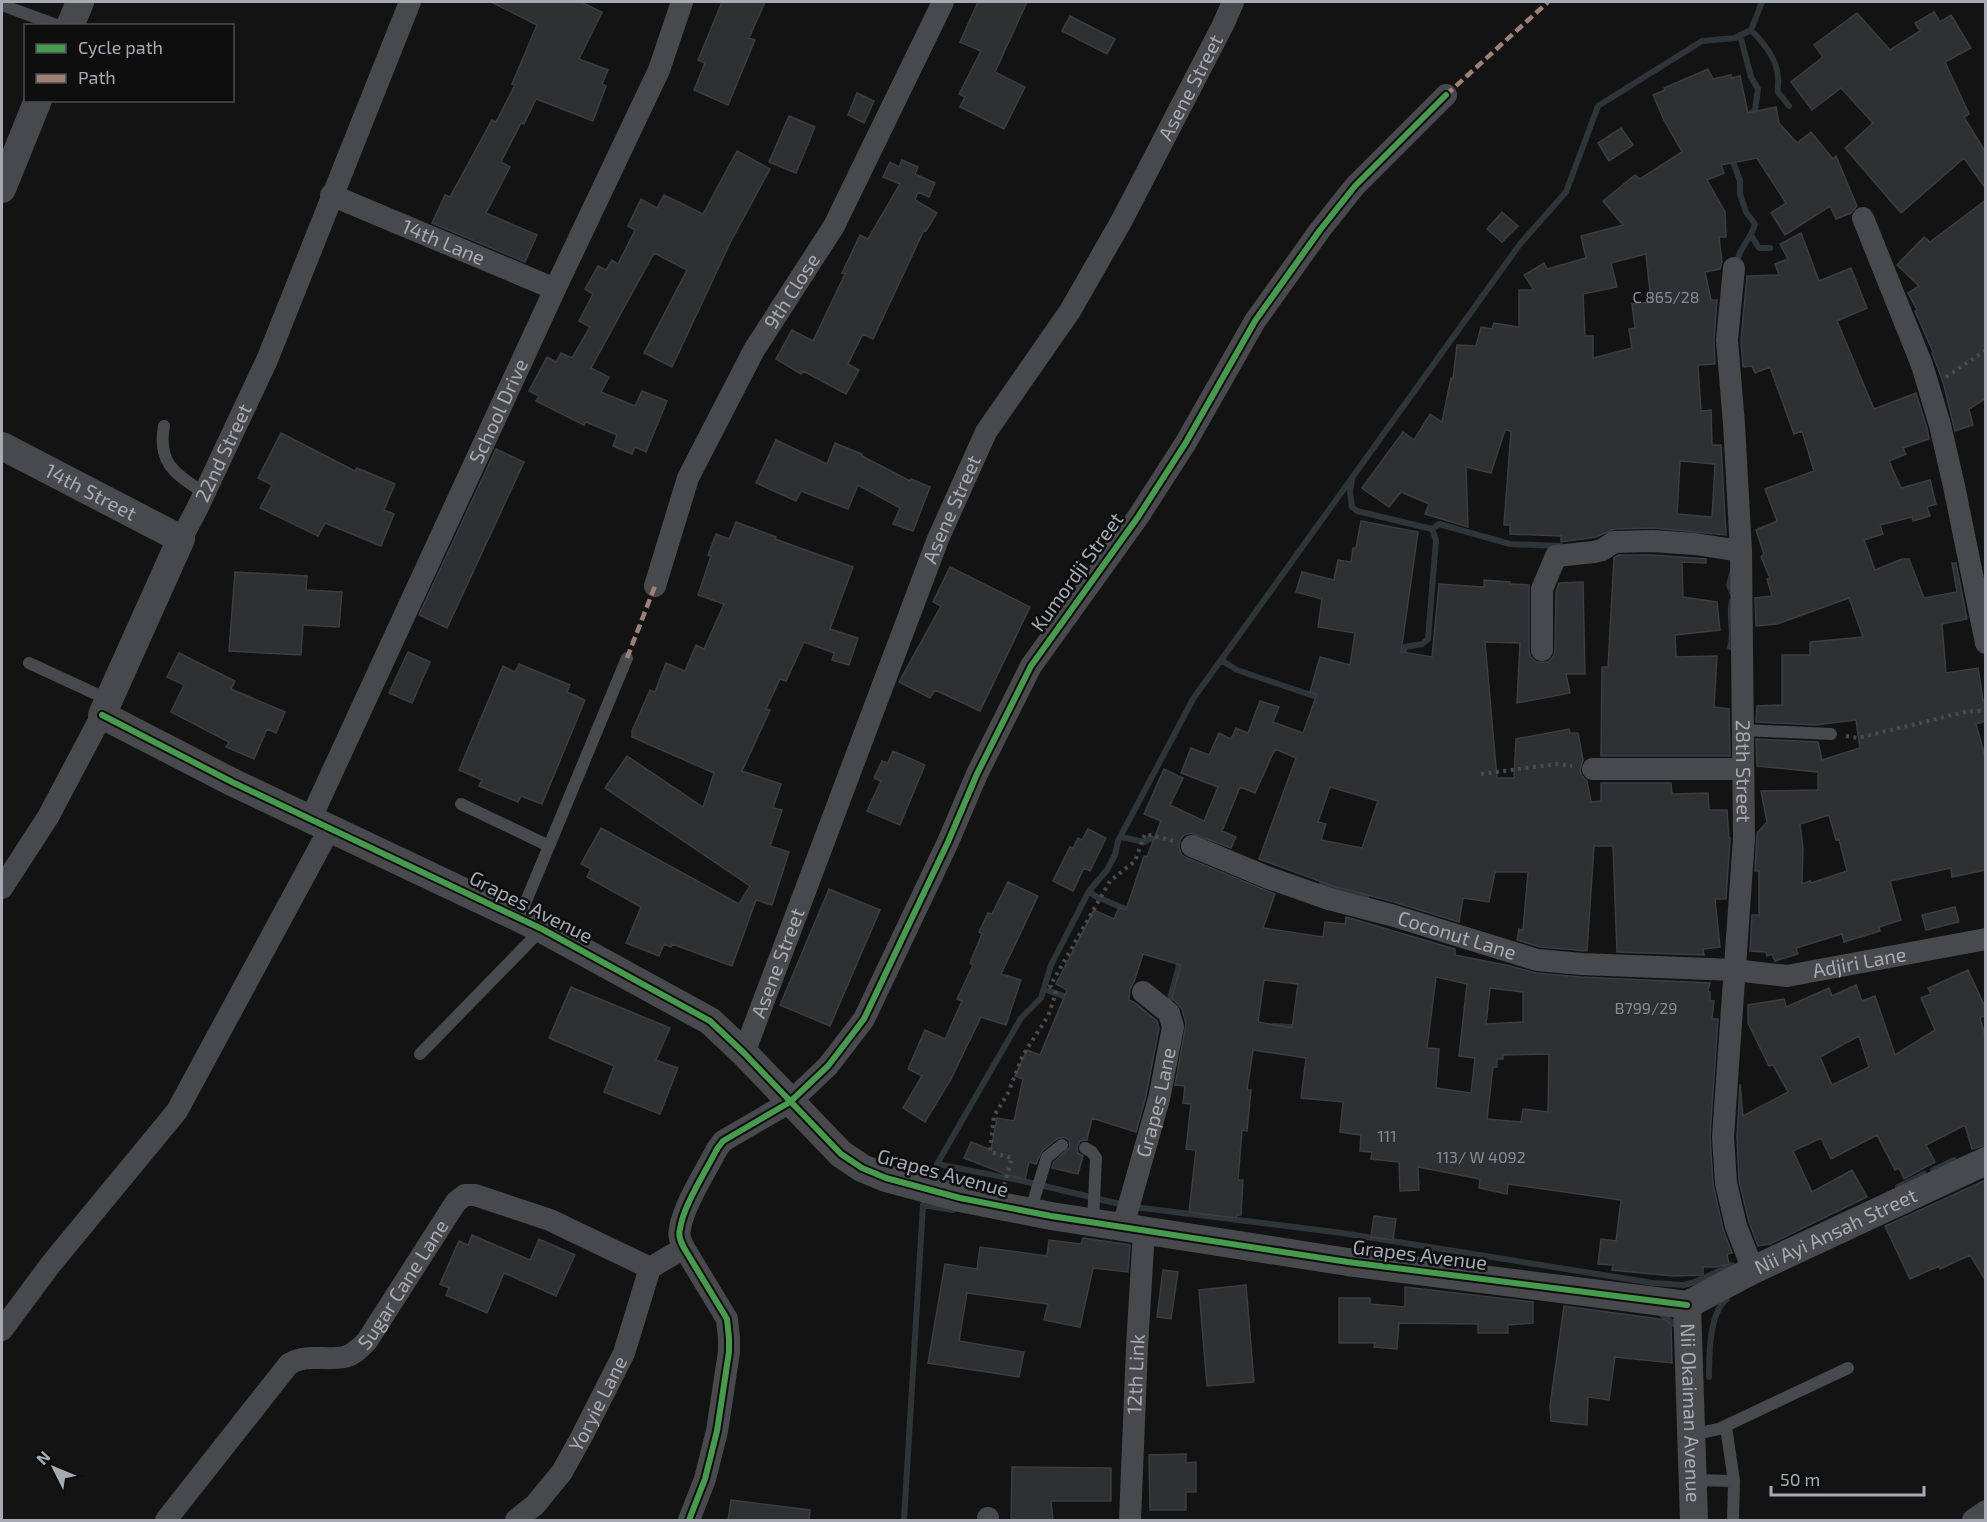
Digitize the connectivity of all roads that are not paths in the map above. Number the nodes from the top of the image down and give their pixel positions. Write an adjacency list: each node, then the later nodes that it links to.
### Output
1 (80, 2): 8 (street)
2 (410, 2): 12 (street, 22nd Street)
3 (682, 2): 15 (street, School Drive)
4 (943, 2): 21 (street, 9th Close)
5 (1233, 2): 40 (street, Asene Street)
6 (2, 4): 7 (lane)
7 (54, 24)
8 (71, 24)
9 (1446, 94): 42 (street, Kumordji Street)
10 (37, 102): 11 (street)
11 (2, 189)
12 (331, 195): 15 (street, 14th Lane); 18 (street, 22nd Street)
13 (1863, 218): 22 (street)
14 (1734, 268): 20 (street, 28th Street)
15 (555, 289): 32 (street, School Drive)
16 (164, 426): 18 (lane)
17 (2, 446): 19 (street, 14th Street)
18 (204, 493): 19 (street, 22nd Street)
19 (181, 539): 26 (street, 22nd Street)
20 (1741, 551): 23 (street); 27 (street, 28th Street)
21 (655, 586)
22 (1986, 644)
23 (1542, 650)
24 (627, 658): 33 (lane)
25 (29, 663): 26 (lane)
26 (105, 707): 32 (street, Grapes Avenue); 35 (street, 22nd Street)
27 (1743, 730): 28 (lane); 30 (street, 28th Street)
28 (1831, 734)
29 (1593, 769): 30 (street)
30 (1742, 769): 38 (street, 28th Street)
31 (461, 804): 33 (lane)
32 (320, 823): 36 (street, Grapes Avenue); 53 (street, School Drive)
33 (549, 846): 36 (lane)
34 (1192, 846): 38 (street, Coconut Lane)
35 (2, 888)
36 (530, 923): 40 (street, Grapes Avenue); 41 (lane)
37 (1986, 939): 38 (street, Adjiri Lane)
38 (1734, 970): 51 (street, 28th Street)
39 (1143, 992): 48 (street, Grapes Lane)
40 (744, 1053): 42 (street, Grapes Avenue)
41 (420, 1054)
42 (790, 1102): 46 (street, Grapes Avenue); 49 (street, Kumordji Street)
43 (1062, 1145): 46 (lane)
44 (1085, 1148): 47 (lane)
45 (1986, 1161): 51 (street, Nii Ayi Ansah Street)
46 (1030, 1212): 47 (street, Grapes Avenue)
47 (1093, 1222): 48 (street, Grapes Avenue)
48 (1134, 1228): 52 (street, Grapes Avenue); 63 (street, 12th Link)
49 (684, 1248): 50 (street); 62 (street)
50 (650, 1268): 60 (street, Sugar Cane Lane); 61 (street, Yoryie Lane)
51 (1753, 1270): 52 (street, Nii Ayi Ansah Street)
52 (1687, 1305): 56 (street, Nii Okaiman Avenue)
53 (2, 1330)
54 (1848, 1368): 55 (lane)
55 (1726, 1426): 56 (lane); 58 (lane)
56 (1690, 1435): 57 (street, Nii Okaiman Avenue)
57 (1691, 1480): 58 (lane); 64 (street, Nii Okaiman Avenue)
58 (1734, 1481): 65 (lane)
59 (1986, 1511): 66 (street)
60 (166, 1521)
61 (516, 1521)
62 (689, 1521)
63 (1130, 1521)
64 (1694, 1521)
65 (1733, 1521)
66 (1973, 1521)

